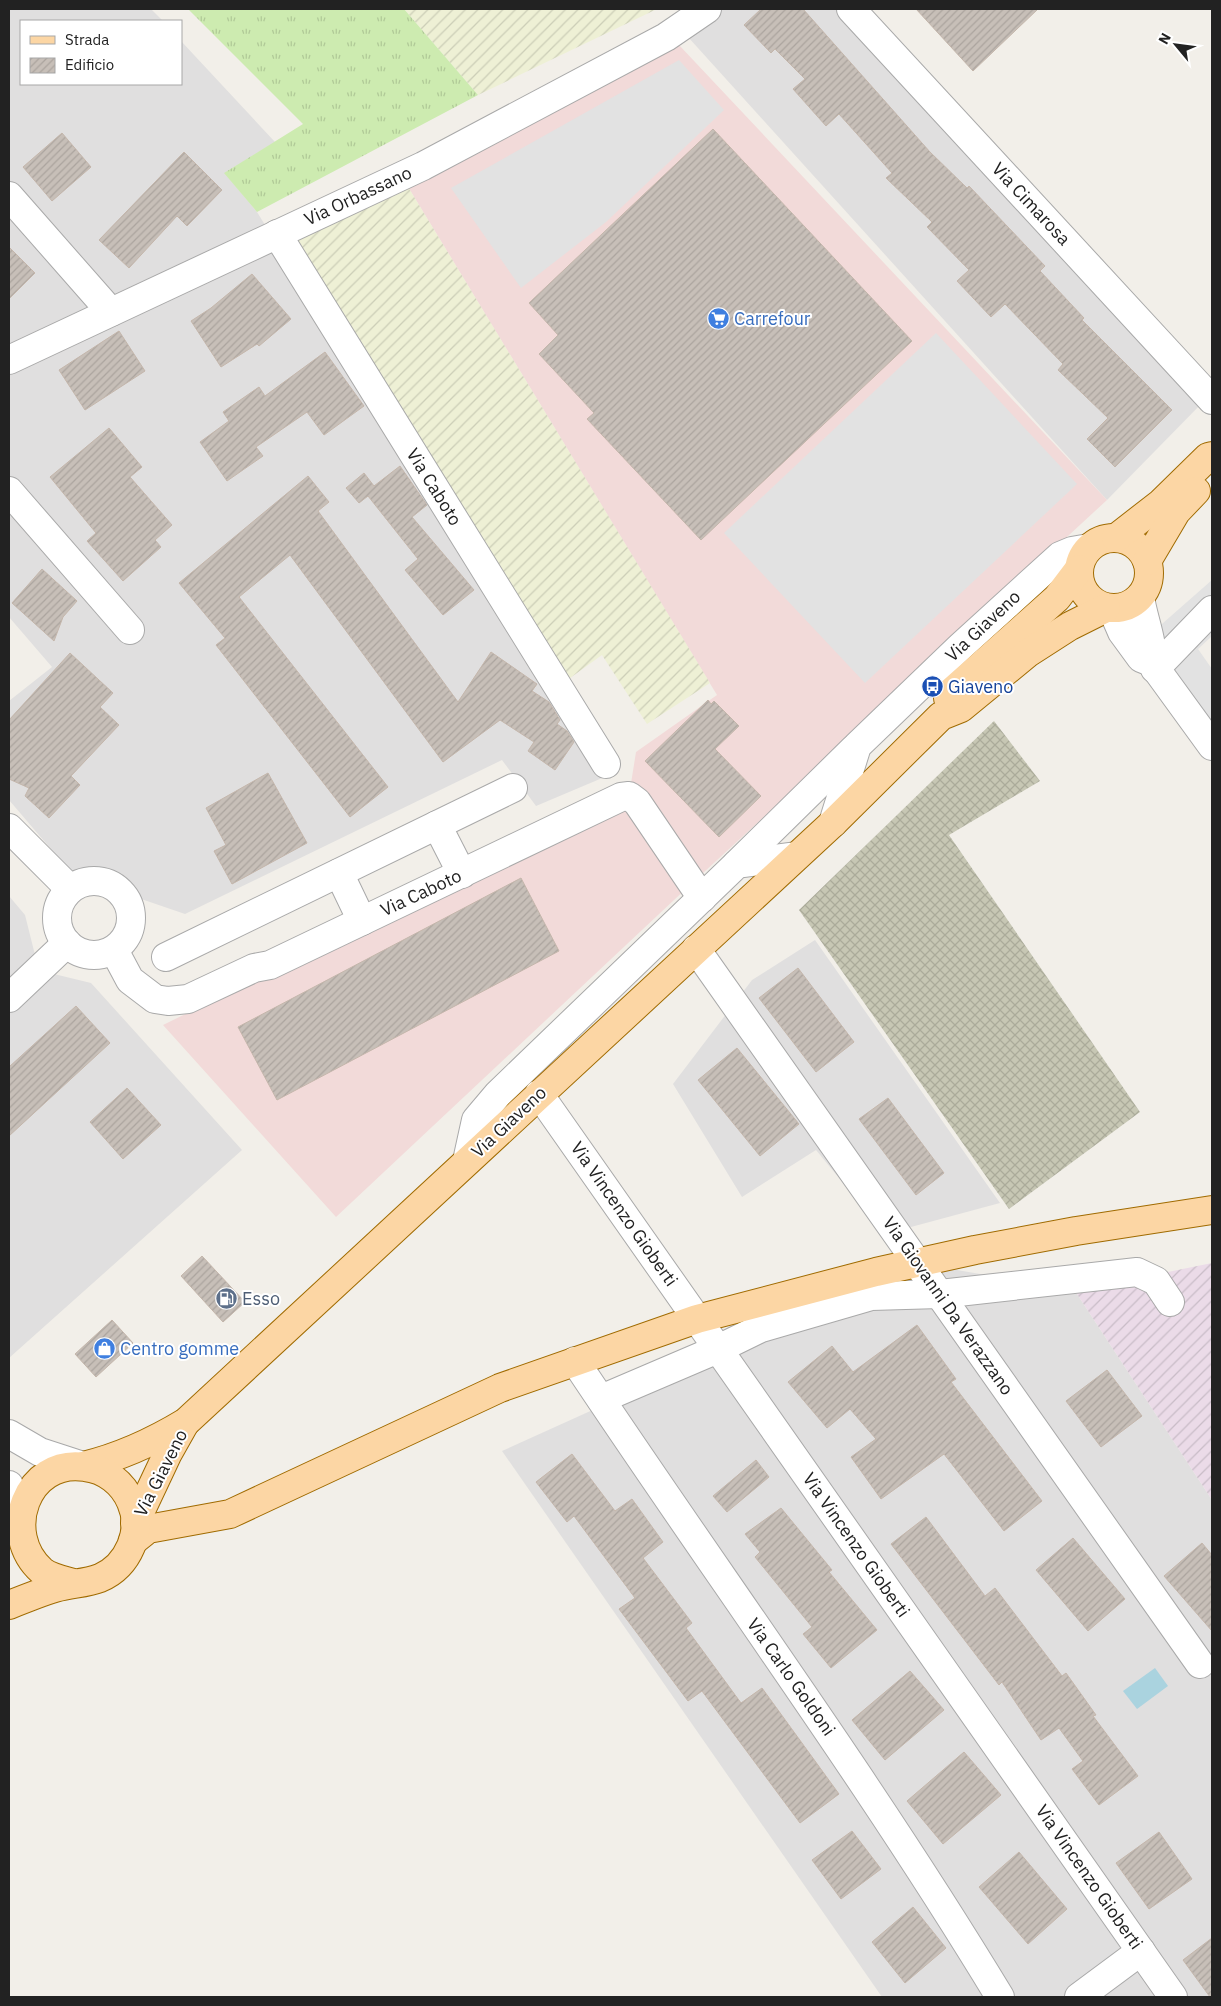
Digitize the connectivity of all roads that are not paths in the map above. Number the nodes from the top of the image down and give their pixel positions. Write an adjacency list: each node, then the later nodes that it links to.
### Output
1 (851, 9): 7 (street, Via Cimarosa)
2 (699, 11): 4 (street, Via Orbassano)
3 (9, 196): 5 (street)
4 (278, 234): 5 (street, Via Orbassano); 22 (street, Via Caboto)
5 (111, 312): 6 (street, Via Orbassano)
6 (9, 360)
7 (1212, 400)
8 (1212, 456): 11 (main road)
9 (1212, 473): 13 (main road)
10 (9, 492): 17 (street)
11 (1116, 538): 12 (main road); 13 (main road)
12 (1084, 559): 15 (main road); 19 (main road, Via Giaveno); 20 (street, Via Giaveno)
13 (1147, 561): 14 (main road)
14 (1140, 597): 15 (main road); 18 (street)
15 (1109, 608): 18 (street); 19 (main road, Via Giaveno)
16 (1212, 610): 18 (street)
17 (130, 630)
18 (1153, 666): 21 (street)
19 (941, 716): 24 (main road, Via Giaveno)
20 (857, 746): 24 (street, Via Giaveno); 28 (street)
21 (1212, 746)
22 (606, 764)
23 (513, 788): 25 (street)
24 (833, 823): 27 (main road, Via Giaveno)
25 (437, 825): 29 (street); 30 (street)
26 (9, 828): 31 (street)
27 (796, 856): 28 (street); 35 (main road, Via Giaveno)
28 (737, 864): 32 (street)
29 (339, 873): 33 (street); 37 (street)
30 (462, 874): 32 (street, Via Caboto); 33 (street, Via Caboto)
31 (70, 889): 34 (street); 36 (street)
32 (702, 898): 40 (street)
33 (362, 921): 36 (street, Via Caboto)
34 (67, 943): 36 (street); 38 (street)
35 (696, 949): 39 (main road, Via Giaveno); 42 (street, Via Giovanni Da Verazzano)
36 (114, 950)
37 (166, 957)
38 (9, 998)
39 (539, 1094): 40 (main road, Via Giaveno); 45 (street, Via Vincenzo Gioberti)
40 (467, 1161): 49 (main road, Via Giaveno)
41 (1212, 1210): 42 (main road)
42 (918, 1263): 43 (street, Via Giovanni Da Verazzano); 45 (main road)
43 (940, 1294): 44 (street); 46 (street); 57 (street, Via Giovanni Da Verazzano)
44 (1170, 1302)
45 (697, 1319): 46 (street, Via Vincenzo Gioberti); 47 (main road)
46 (718, 1349): 48 (street); 58 (street, Via Vincenzo Gioberti)
47 (575, 1361): 48 (street, Via Carlo Goldoni); 53 (main road)
48 (600, 1399): 59 (street, Via Carlo Goldoni)
49 (186, 1422): 51 (main road, Via Giaveno); 53 (main road, Via Giaveno)
50 (9, 1434): 51 (street)
51 (83, 1466): 53 (main road, Via Giaveno); 54 (main road, Via Giaveno)
52 (9, 1485): 54 (street)
53 (134, 1532): 55 (main road, Via Giaveno)
54 (14, 1543): 55 (main road, Via Giaveno)
55 (74, 1583): 56 (main road, Via Giaveno)
56 (9, 1605)
57 (1200, 1664)
58 (1141, 1951): 60 (street); 61 (street, Via Vincenzo Gioberti)
59 (1000, 1997)
60 (1079, 1997)
61 (1173, 1997)

